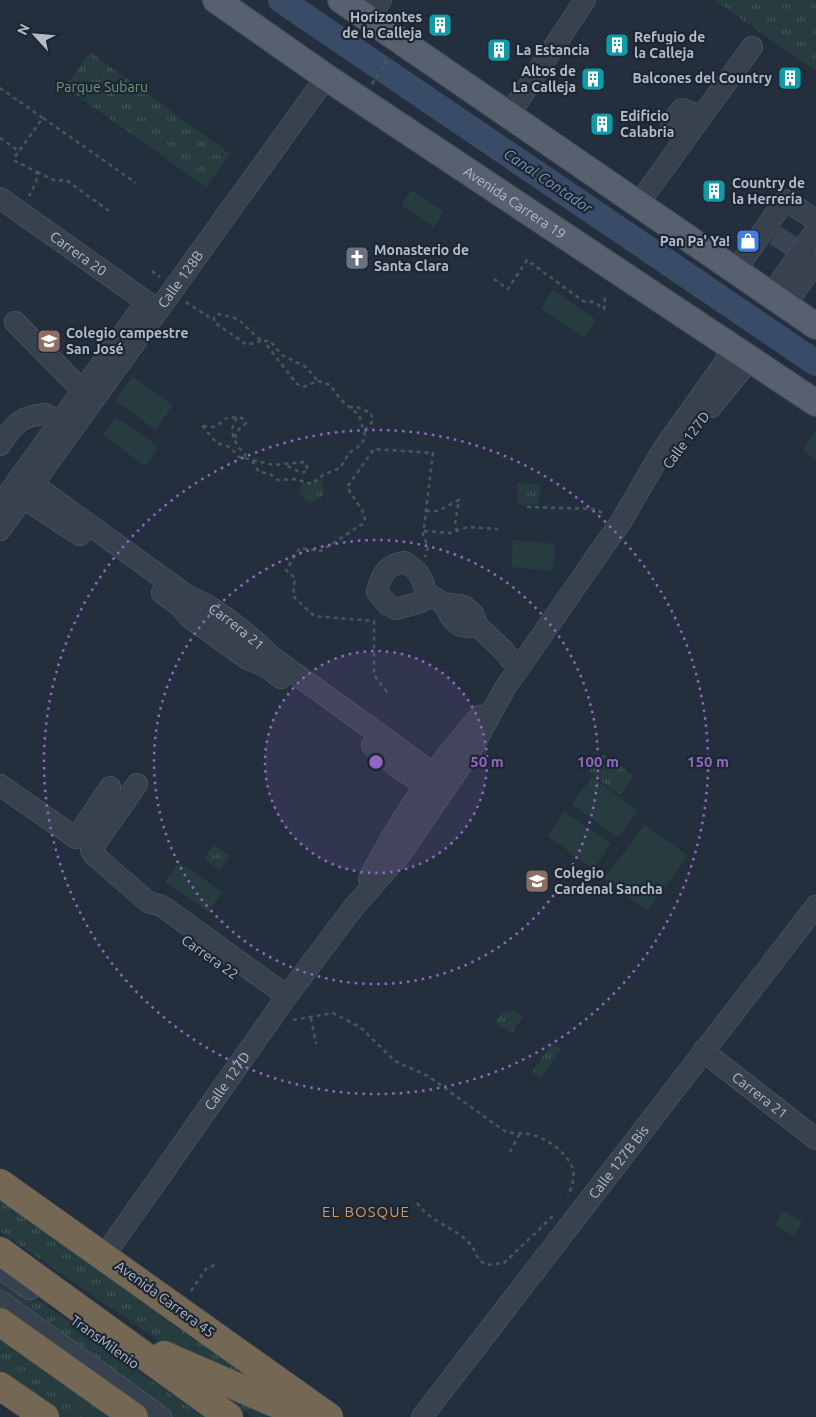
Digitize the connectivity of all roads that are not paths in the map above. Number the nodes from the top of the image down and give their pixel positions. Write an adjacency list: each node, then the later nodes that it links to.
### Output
1 (216, 0): 6 (main road, Avenida Carrera 19)
2 (341, 0): 4 (main road)
3 (585, 0): 7 (street)
4 (375, 9): 7 (main road)
5 (752, 47): 9 (street)
6 (321, 73): 15 (street, Calle 128B); 18 (main road, Avenida Carrera 19)
7 (509, 115): 9 (main road)
8 (0, 198): 15 (street, Carrera 20)
9 (638, 204): 13 (main road)
10 (816, 220): 13 (street)
11 (816, 230): 12 (street)
12 (808, 257): 14 (street)
13 (735, 271): 14 (main road)
14 (778, 300): 17 (main road)
15 (152, 306): 19 (street, Calle 128B); 23 (street, Calle 128B)
16 (14, 322): 19 (street)
17 (816, 326)
18 (741, 353): 20 (main road, Avenida Carrera 19); 26 (street, Calle 127D)
19 (82, 388): 21 (street, Calle 128B)
20 (816, 403)
21 (59, 422): 22 (street); 23 (street, Calle 128B)
22 (0, 445)
23 (18, 491): 24 (street, Calle 128B); 29 (street, Carrera 21)
24 (0, 530)
25 (435, 598): 25 (street); 26 (street)
26 (518, 669): 29 (street, Calle 127D)
27 (137, 784): 32 (street, Carrera 22)
28 (0, 785): 30 (street)
29 (437, 785): 32 (street, Calle 127D)
30 (110, 787)
31 (816, 906): 33 (street, Calle 127B Bis)
32 (281, 1005): 37 (street, Calle 127D)
33 (703, 1051): 34 (street, Carrera 21); 50 (street, Calle 127B Bis)
34 (816, 1139)
35 (0, 1182): 37 (highway, Avenida Carrera 45)
36 (0, 1251): 40 (highway)
37 (104, 1256): 49 (highway, Avenida Carrera 45)
38 (0, 1268): 46 (street, TransMilenio)
39 (0, 1301): 45 (street, TransMilenio)
40 (92, 1318): 47 (highway); 48 (highway)
41 (0, 1322): 44 (highway)
42 (0, 1386): 43 (highway)
43 (45, 1417)
44 (134, 1417)
45 (160, 1417)
46 (209, 1417)
47 (229, 1417)
48 (312, 1417)
49 (330, 1417)
50 (422, 1417)

